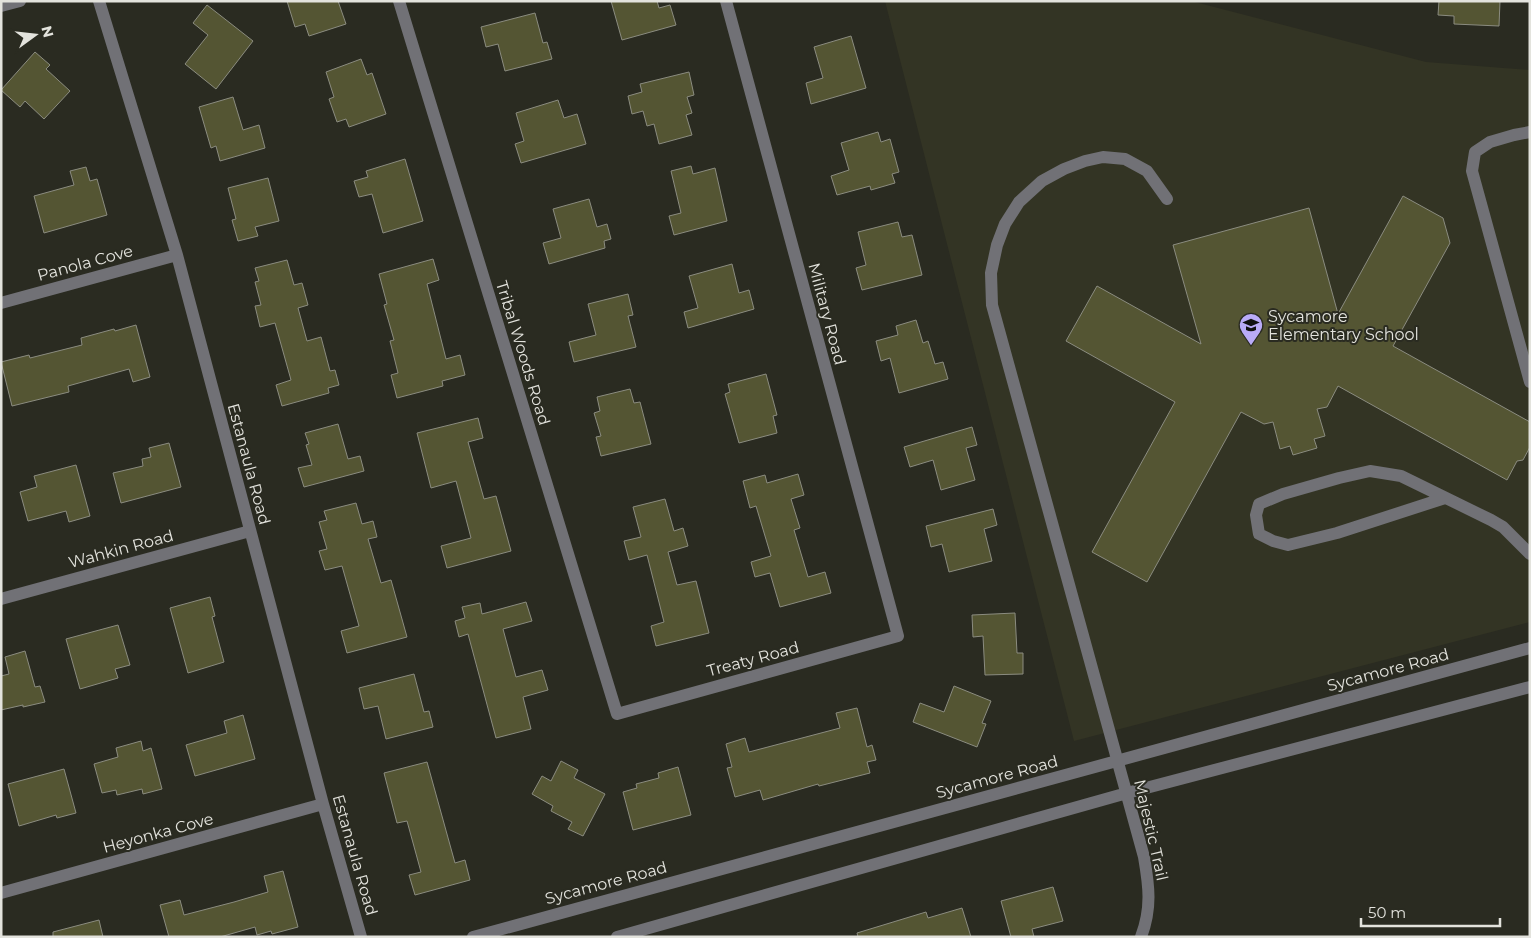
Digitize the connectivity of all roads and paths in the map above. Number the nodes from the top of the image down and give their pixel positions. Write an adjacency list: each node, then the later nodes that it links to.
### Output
1 (20, 1): 5 (street)
2 (99, 1): 8 (street, Estanaula Road)
3 (399, 1): 18 (street, Tribal Woods Road)
4 (726, 1): 15 (street, Military Road)
5 (1, 6)
6 (1530, 132): 10 (street)
7 (1167, 199): 19 (street, Majestic Trail)
8 (177, 255): 9 (street, Panola Cove); 12 (street, Estanaula Road)
9 (1, 303)
10 (1530, 382)
11 (1445, 498): 11 (street); 13 (street)
12 (250, 531): 14 (street, Wahkin Road); 21 (street, Estanaula Road)
13 (1530, 554)
14 (1, 599)
15 (898, 636): 18 (street, Treaty Road)
16 (1530, 648): 19 (street, Sycamore Road)
17 (1530, 687): 20 (street)
18 (617, 714)
19 (1117, 760): 20 (street, Majestic Trail); 24 (street, Sycamore Road)
20 (1127, 793): 25 (street); 26 (street, Majestic Trail)
21 (323, 804): 22 (street, Heyonka Cove); 23 (street, Estanaula Road)
22 (1, 893)
23 (361, 937)
24 (473, 937)
25 (617, 937)
26 (1141, 937)

